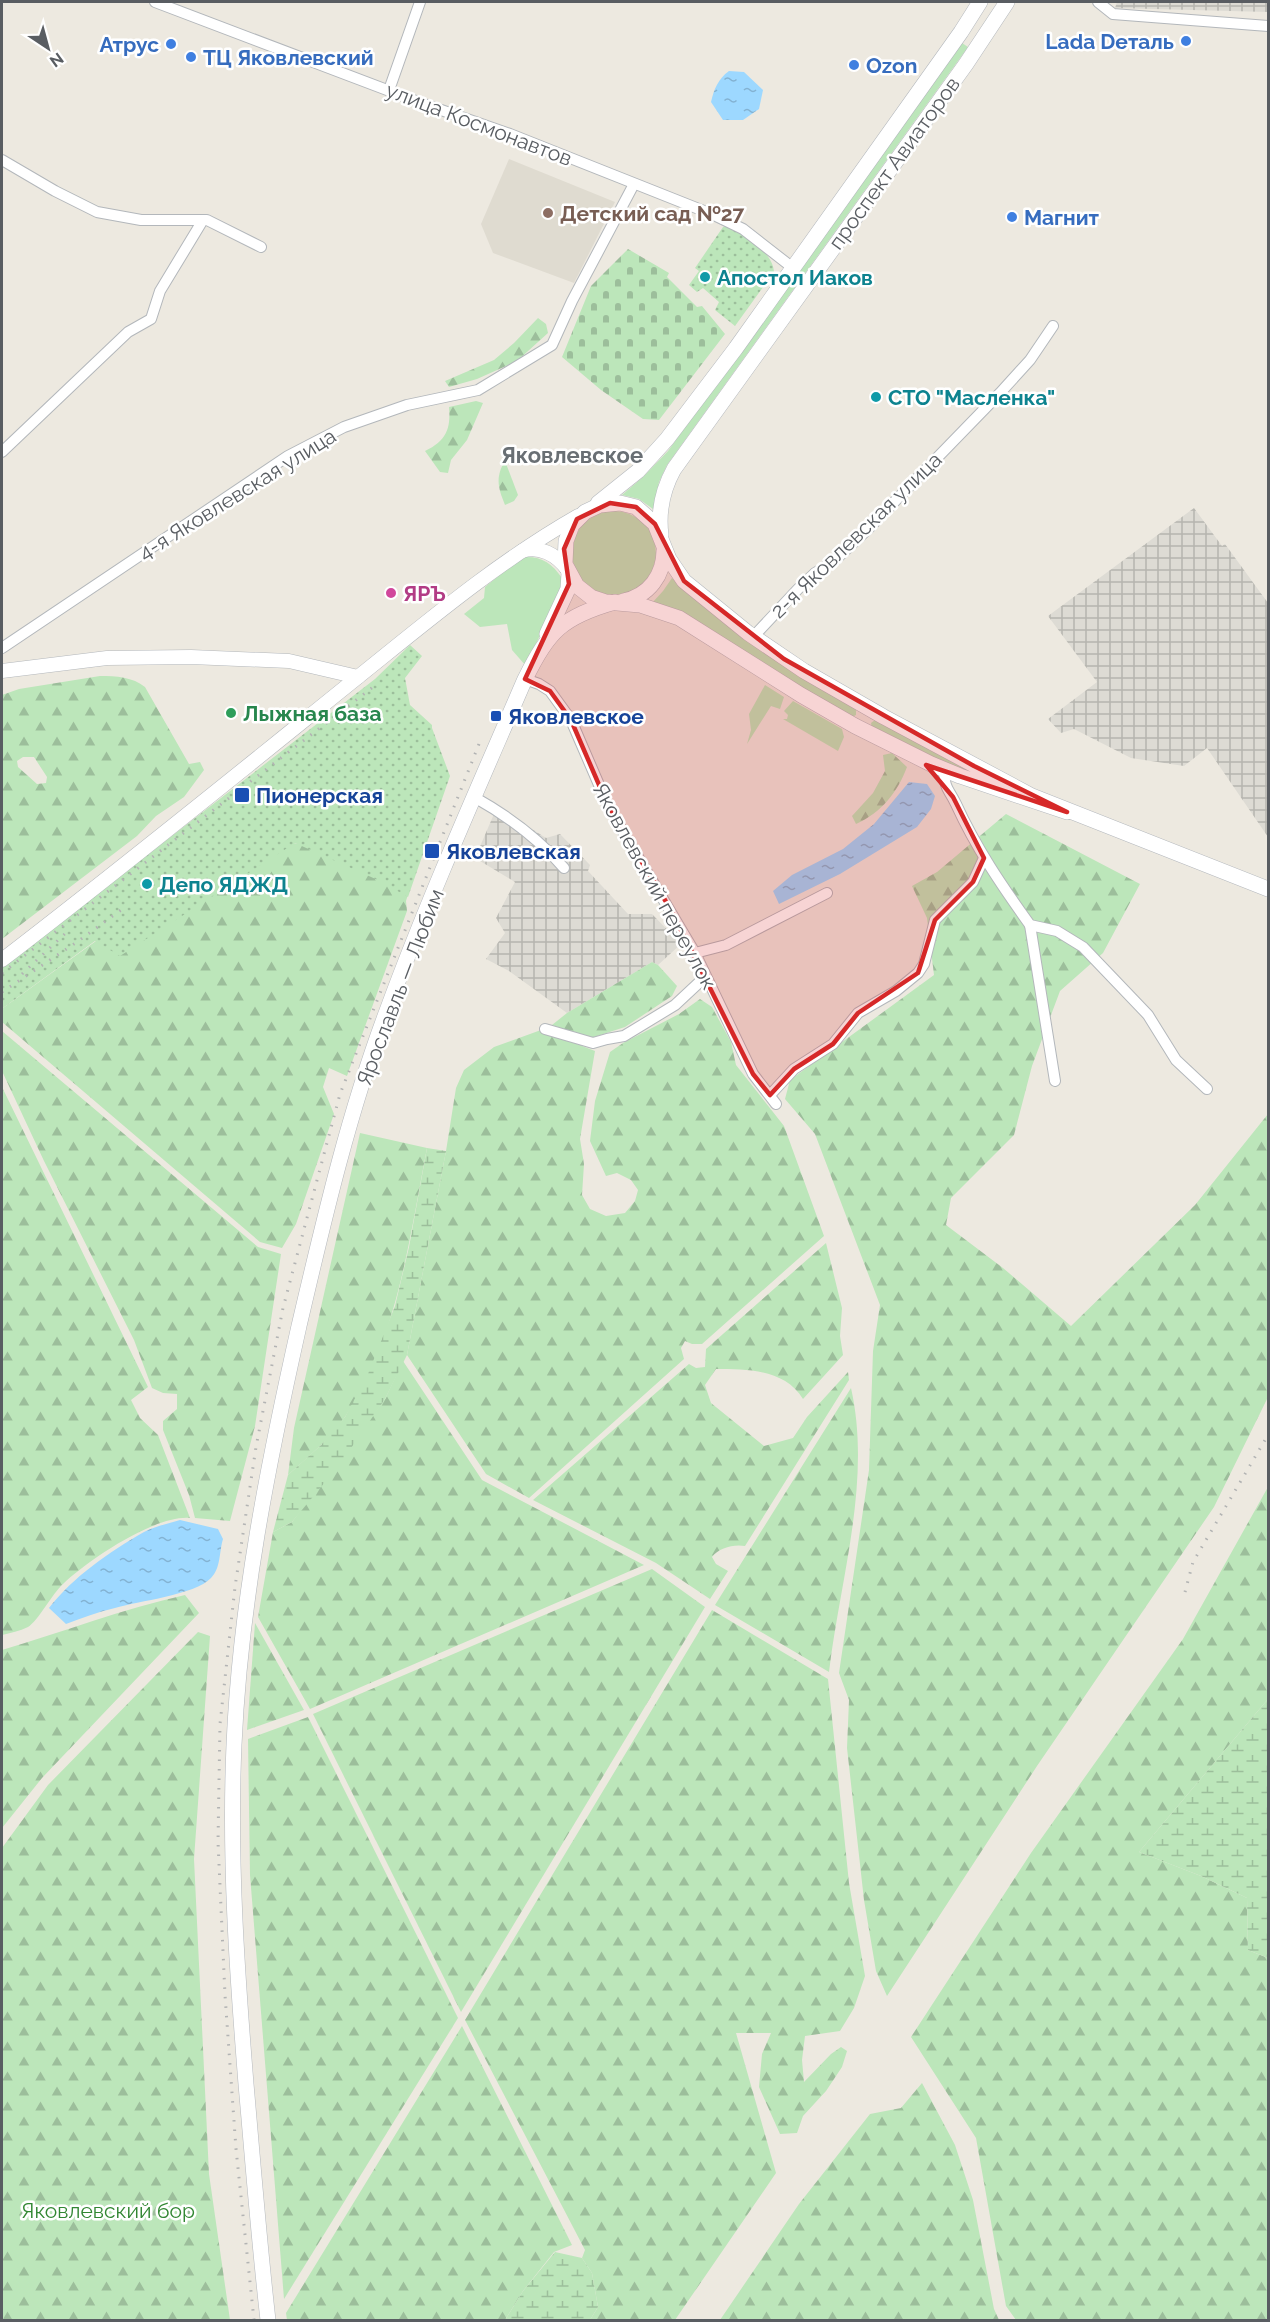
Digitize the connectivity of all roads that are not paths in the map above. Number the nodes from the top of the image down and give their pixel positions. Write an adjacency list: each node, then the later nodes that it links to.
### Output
1 (155, 2): 7 (street, улица Космонавтов)
2 (420, 2): 7 (street)
3 (980, 2): 12 (main road, проспект Авиаторов)
4 (1006, 2): 16 (main road, проспект Авиаторов)
5 (1098, 2): 6 (street)
6 (1269, 26)
7 (389, 90): 9 (street, улица Космонавтов)
8 (2, 160): 10 (street)
9 (634, 184): 12 (street, улица Космонавтов); 21 (street, 4-я Яковлевская улица)
10 (203, 220): 11 (street); 14 (street)
11 (261, 247)
12 (793, 268): 15 (main road, проспект Авиаторов)
13 (1053, 326): 20 (street, 2-я Яковлевская улица)
14 (2, 452)
15 (588, 510): 16 (main road); 17 (street); 18 (main road)
16 (663, 541): 19 (main road); 20 (main road)
17 (515, 555): 18 (street); 24 (street)
18 (568, 571): 19 (main road); 22 (main road)
19 (617, 602): 22 (main road, Ярославль — Любим); 26 (main road)
20 (753, 637): 28 (main road)
21 (2, 647)
22 (538, 653): 25 (main road, Ярославль — Любим)
23 (2, 671): 24 (street)
24 (358, 677): 35 (street)
25 (525, 679): 27 (main road, Ярославль — Любим); 34 (street, Яковлевский переулок)
26 (944, 770): 28 (main road); 29 (street)
27 (474, 797): 30 (street); 40 (main road, Ярославль — Любим)
28 (1067, 812): 31 (main road)
29 (984, 858): 33 (street); 36 (street, Яковлевский переулок)
30 (564, 868)
31 (1269, 889)
32 (827, 893): 34 (street)
33 (1030, 925): 38 (street); 39 (street)
34 (695, 953): 36 (street, Яковлевский переулок)
35 (2, 960)
36 (705, 977): 37 (street)
37 (545, 1029)
38 (1055, 1081)
39 (1207, 1089)
40 (268, 2320)

